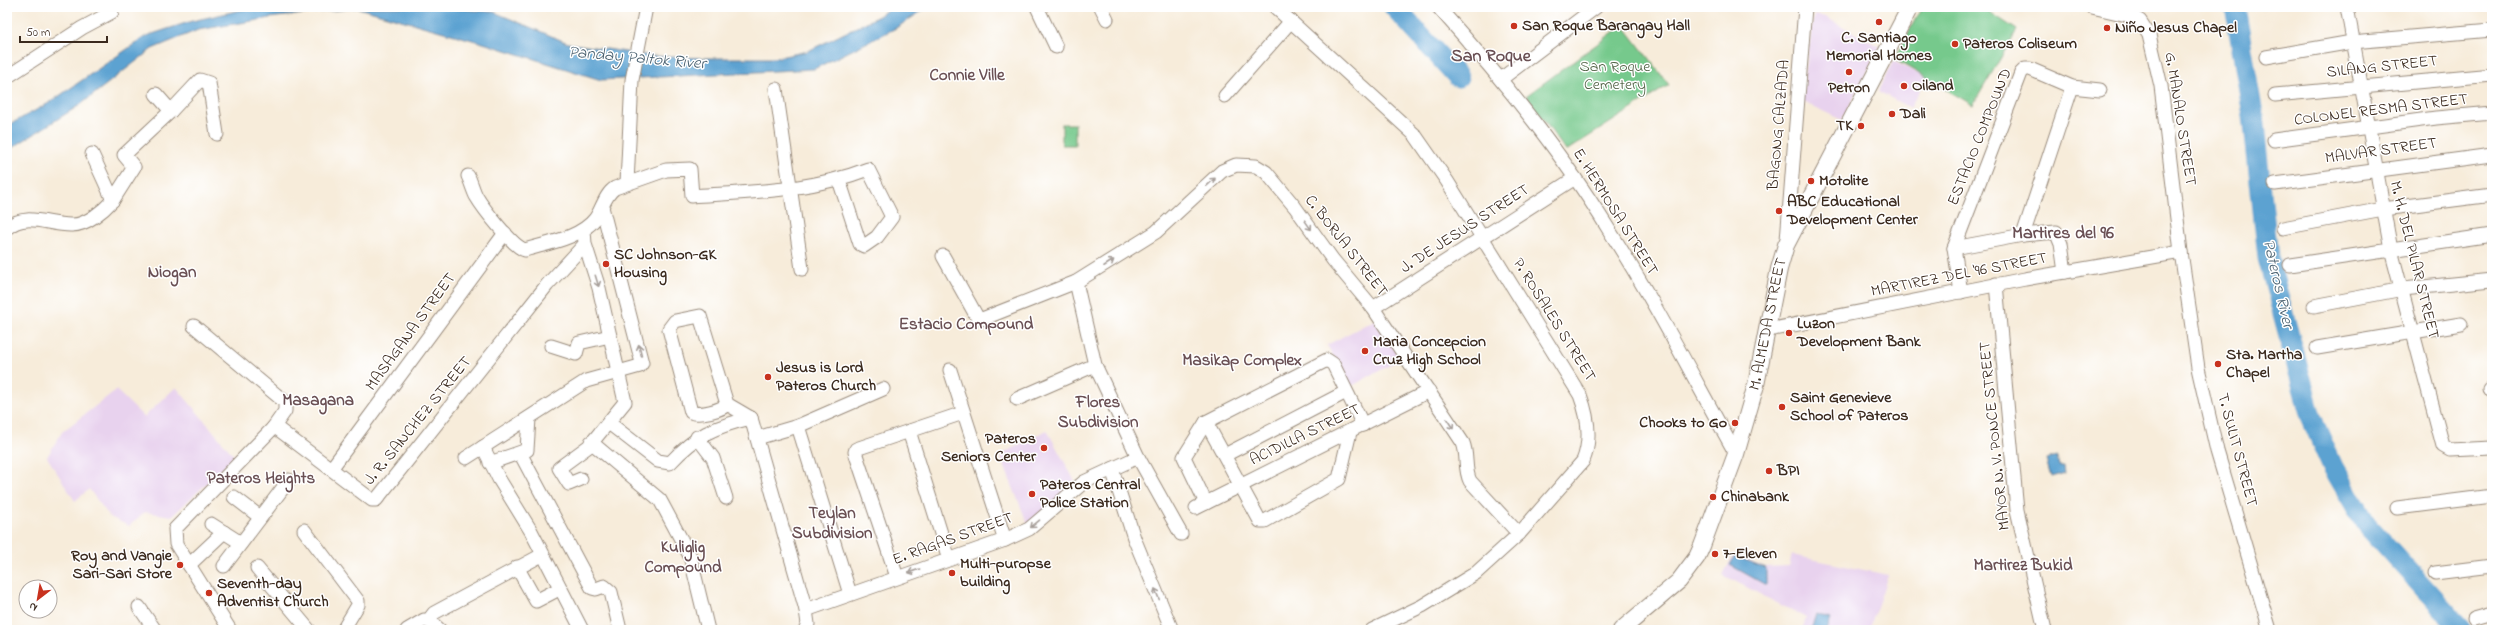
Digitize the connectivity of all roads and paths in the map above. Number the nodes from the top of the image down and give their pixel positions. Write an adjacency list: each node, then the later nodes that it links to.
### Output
1 (646, 7): 39 (street)
2 (1036, 7): 16 (street)
3 (1101, 7): 12 (street)
4 (1275, 7): 13 (street, P. ROSALES STREET)
5 (1438, 7): 20 (street, E. HERMOSA STREET)
6 (1596, 7): 20 (street)
7 (1805, 7): 53 (street, BAGONG CALZADA)
8 (1910, 7): 53 (main road, M. ALMEDA STREET)
9 (2092, 7): 56 (street, G. MANALO STREET)
10 (2347, 7): 15 (street, M. H. DEL PILAR STREET)
11 (112, 12): 19 (street)
12 (1107, 19)
13 (1290, 21): 27 (street); 52 (street, P. ROSALES STREET)
14 (2492, 30): 15 (street)
15 (2352, 42): 17 (street); 21 (street, M. H. DEL PILAR STREET)
16 (1056, 47)
17 (2266, 57)
18 (2492, 75): 21 (street, SILANG STREET)
19 (7, 77)
20 (1501, 80): 37 (street, E. HERMOSA STREET)
21 (2359, 86): 26 (street, SILANG STREET); 30 (street, M. H. DEL PILAR STREET)
22 (2072, 87): 24 (street, ESTACIO COMPOUND); 49 (street); 54 (street, ESTACIO COMPOUND)
23 (776, 89): 41 (street)
24 (2100, 90)
25 (156, 94): 28 (street)
26 (2275, 95)
27 (1225, 96)
28 (170, 111): 31 (street); 43 (street)
29 (2492, 113): 30 (street, COLONEL RESMA STREET)
30 (2368, 127): 32 (street, COLONEL RESMA STREET); 35 (street, M. H. DEL PILAR STREET)
31 (217, 134)
32 (2274, 140)
33 (92, 154): 43 (street)
34 (2492, 155): 35 (street, MALVAR STREET)
35 (2375, 169): 40 (street, MALVAR STREET); 45 (street, M. H. DEL PILAR STREET)
36 (468, 176): 48 (street)
37 (1575, 178): 52 (street, J. DE JESUS STREET); 99 (street, E. HERMOSA STREET)
38 (839, 180): 38 (street); 41 (street)
39 (627, 183): 41 (street); 44 (street)
40 (2275, 184)
41 (792, 189): 59 (street)
42 (2492, 196): 45 (street)
43 (113, 200): 46 (street)
44 (602, 207): 51 (street); 77 (street, one-way to 44)
45 (2383, 209): 47 (street); 55 (street, M. H. DEL PILAR STREET)
46 (7, 228)
47 (2283, 228)
48 (505, 233): 51 (street); 105 (street, MASAGANA STREET)
49 (2024, 235): 54 (street); 60 (street)
50 (2492, 235): 55 (street)
51 (584, 237): 72 (street, one-way to 72); 105 (street, J. R. SANCHEZ STREET)
52 (1482, 237): 67 (street, J. DE JESUS STREET); 118 (street, P. ROSALES STREET)
53 (1786, 245): 70 (main road, M. ALMEDA STREET)
54 (1954, 248): 65 (street, ESTACIO COMPOUND)
55 (2391, 250): 58 (street); 64 (street, M. H. DEL PILAR STREET)
56 (2181, 252): 60 (street, MARTIREZ DEL '96 STREET); 151 (street, T. SULIT STREET)
57 (943, 256): 62 (street, C. BORJA STREET)
58 (2290, 265)
59 (802, 270)
60 (2065, 272): 63 (street, MARTIREZ DEL '96 STREET)
61 (2492, 280): 64 (street)
62 (1076, 282): 67 (street, C. BORJA STREET, one-way to 67); 75 (street)
63 (1996, 284): 65 (street, MARTIREZ DEL '96 STREET); 150 (street, MAYOR N. V. PONCE STREET)
64 (2403, 289): 66 (street); 71 (street, M. H. DEL PILAR STREET)
65 (1961, 292): 70 (street, MARTIREZ DEL '96 STREET)
66 (2314, 306)
67 (1373, 308): 79 (street, C. BORJA STREET)
68 (2461, 324): 71 (street)
69 (194, 326): 90 (street)
70 (1768, 330): 99 (main road, M. ALMEDA STREET)
71 (2414, 332): 74 (street); 97 (street, M. H. DEL PILAR STREET)
72 (610, 336): 73 (street); 77 (street)
73 (552, 346)
74 (2317, 348)
75 (1095, 365): 81 (street); 101 (street)
76 (950, 370): 83 (street)
77 (619, 371): 84 (street); 87 (street)
78 (883, 388): 89 (street)
79 (1429, 391): 88 (street, ACIDILLA STREET); 118 (street, C. BORJA STREET, one-way to 118)
80 (1346, 392): 86 (street); 88 (street); 100 (street)
81 (1017, 399)
82 (728, 404): 82 (street); 85 (street)
83 (963, 413): 91 (street); 119 (street)
84 (529, 418): 96 (street); 98 (street)
85 (751, 418): 93 (street); 94 (street)
86 (1206, 422): 100 (street); 108 (street, ACIDILLA STREET)
87 (609, 423): 93 (street); 95 (street)
88 (1363, 425): 92 (street, ACIDILLA STREET)
89 (798, 426): 94 (street); 131 (street)
90 (273, 428): 105 (street, J. R. SANCHEZ STREET); 123 (street)
91 (909, 431): 122 (street); 129 (street)
92 (1350, 432): 108 (street, ACIDILLA STREET); 108 (street)
93 (697, 437): 111 (street)
94 (757, 438): 133 (street)
95 (592, 442): 106 (street); 145 (street)
96 (483, 447): 102 (street); 103 (street)
97 (2492, 448)
98 (520, 453): 103 (street); 144 (street)
99 (1736, 454): 149 (main road, M. ALMEDA STREET)
100 (1225, 455): 108 (street)
101 (1138, 457): 104 (street, E. RAGAS STREET); 117 (street)
102 (466, 458)
103 (490, 463): 121 (street)
104 (1112, 469): 119 (street, E. RAGAS STREET, one-way to 119); 147 (street, one-way to 104)
105 (331, 470)
106 (581, 479)
107 (289, 480): 113 (street)
108 (1241, 486)
109 (2492, 496): 112 (street)
110 (234, 497): 113 (street)
111 (726, 498)
112 (2397, 508)
113 (260, 517): 120 (street)
114 (211, 524): 116 (street)
115 (304, 530): 140 (street)
116 (224, 532): 120 (street); 123 (street)
117 (1181, 534)
118 (1519, 534): 148 (street, P. ROSALES STREET)
119 (1005, 540): 122 (street, E. RAGAS STREET)
120 (241, 543): 124 (street)
121 (542, 555): 127 (street); 130 (street)
122 (949, 559): 129 (street, E. RAGAS STREET, one-way to 129)
123 (189, 565): 138 (street)
124 (224, 566)
125 (2492, 566): 128 (street)
126 (257, 568): 139 (street)
127 (518, 568): 130 (street); 136 (street)
128 (2435, 573)
129 (897, 577): 131 (street, E. RAGAS STREET)
130 (559, 589): 143 (street)
131 (850, 594): 133 (street, E. RAGAS STREET)
132 (139, 607): 137 (street)
133 (806, 610): 146 (street)
134 (2492, 614): 135 (street)
135 (2474, 618)
136 (428, 621): 141 (street); 142 (street)
137 (155, 630)
138 (230, 630)
139 (309, 630)
140 (343, 630)
141 (407, 630)
142 (440, 630)
143 (582, 630)
144 (620, 630)
145 (708, 630)
146 (805, 630)
147 (1172, 630)
148 (1372, 630)
149 (1621, 630)
150 (2045, 630)
151 (2270, 630)

